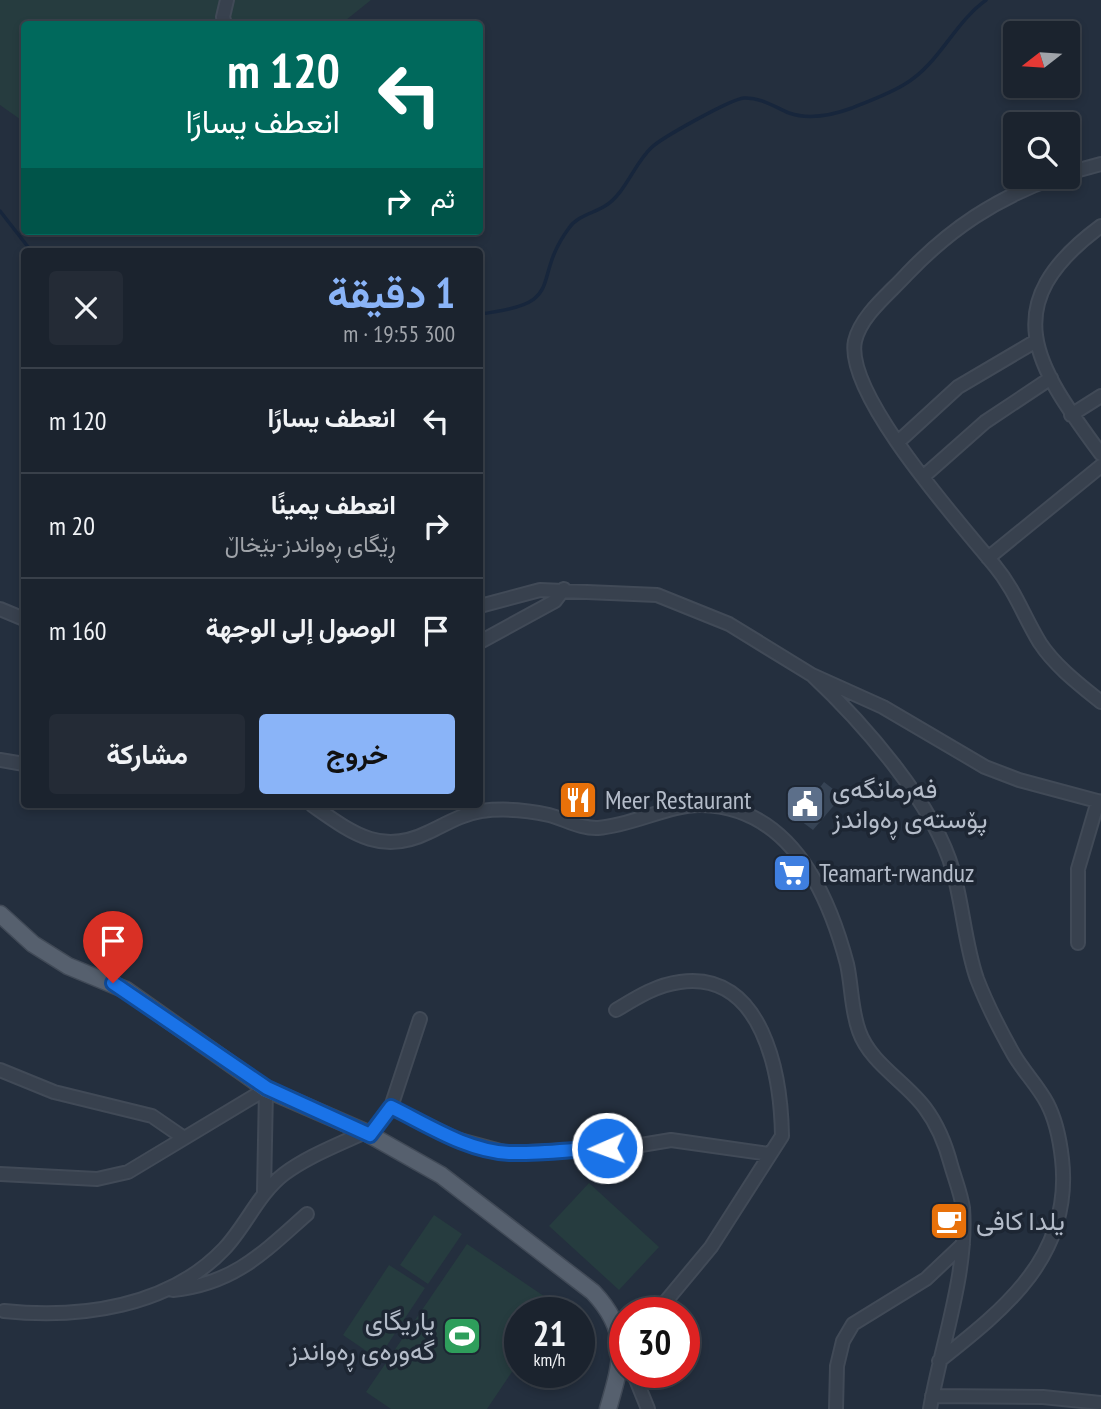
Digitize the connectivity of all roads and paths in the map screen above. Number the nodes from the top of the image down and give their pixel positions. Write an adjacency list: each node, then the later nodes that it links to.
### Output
1 (227, 0): 2 (street)
2 (224, 21)
3 (1101, 164): 4 (street)
4 (1080, 170)
5 (1028, 189): 11 (street)
6 (1101, 226): 7 (street)
7 (1036, 341): 8 (street); 11 (street)
8 (1051, 378): 10 (street); 14 (street)
9 (1101, 396): 10 (street)
10 (1071, 415): 12 (street)
11 (898, 442): 14 (street)
12 (1101, 453)
13 (1101, 466): 15 (street)
14 (924, 476): 15 (street)
15 (988, 558): 22 (street)
16 (564, 589): 17 (street); 20 (street); 21 (street)
17 (483, 605)
18 (1, 611): 19 (street)
19 (21, 618)
20 (483, 640)
21 (812, 675): 23 (street); 24 (street)
22 (1101, 702)
23 (883, 707): 24 (street); 27 (street)
24 (862, 730): 47 (street)
25 (0, 760): 26 (street)
26 (21, 764)
27 (1099, 802): 30 (street)
28 (317, 808): 42 (street)
29 (0, 914): 34 (main road)
30 (1078, 943)
31 (616, 1010): 38 (street)
32 (421, 1019): 35 (street)
33 (0, 1070): 37 (street)
34 (267, 1088): 36 (main road); 37 (street); 40 (street)
35 (391, 1107): 36 (street); 38 (street)
36 (368, 1133): 40 (street); 46 (main road)
37 (184, 1138): 39 (street)
38 (769, 1154): 44 (street)
39 (0, 1174)
40 (264, 1192): 43 (street)
41 (307, 1214): 43 (street)
42 (963, 1244): 47 (street); 54 (street)
43 (170, 1290): 45 (street)
44 (669, 1297)
45 (4, 1311)
46 (609, 1312)
47 (939, 1360): 50 (street)
48 (614, 1388): 52 (main road)
49 (640, 1388): 53 (street)
50 (931, 1403): 51 (street)
51 (1101, 1403)
52 (608, 1409)
53 (648, 1409)
54 (836, 1409)

